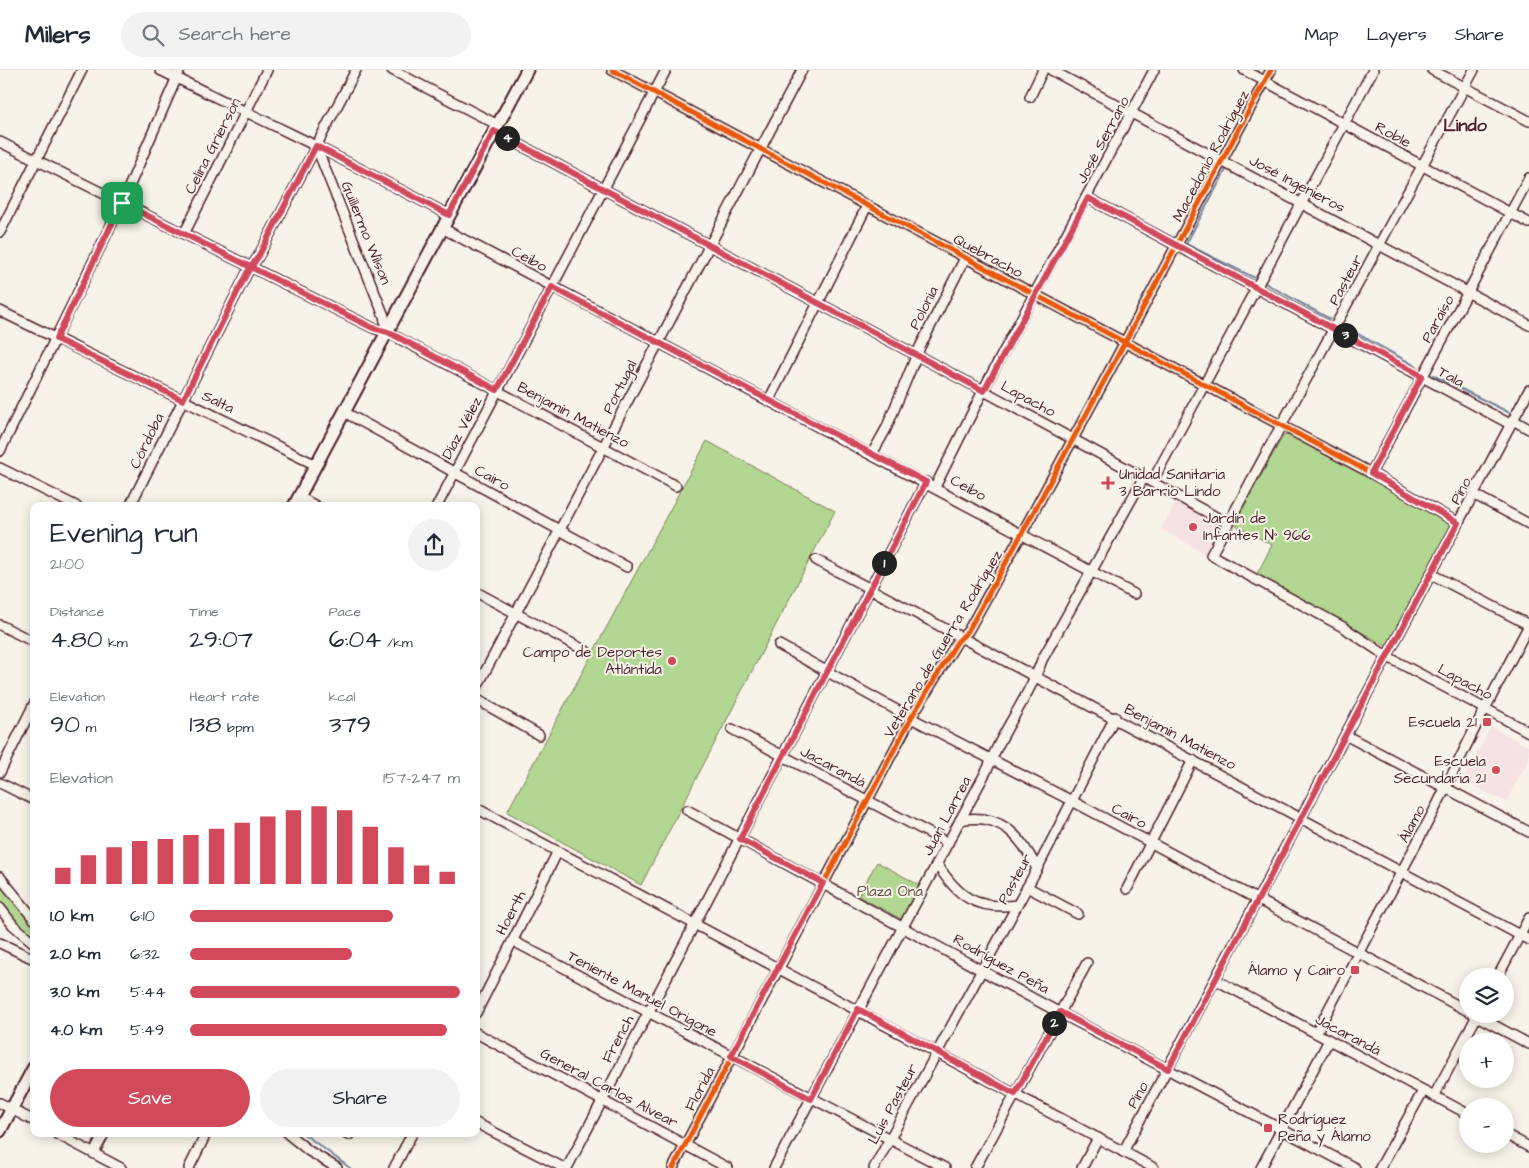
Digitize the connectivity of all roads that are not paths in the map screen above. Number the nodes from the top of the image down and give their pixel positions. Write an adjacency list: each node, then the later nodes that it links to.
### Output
1 (82, 70): 31 (street)
2 (160, 70): 18 (street)
3 (266, 70): 23 (street, Celina Grierson)
4 (356, 70): 29 (street, Córdoba)
5 (392, 70): 27 (street, Lapacho)
6 (527, 70): 27 (main road)
7 (612, 70): 21 (street, Quebracho)
8 (666, 70): 21 (street, Díaz Vélez)
9 (802, 70): 30 (street, Portugal)
10 (1043, 70): 22 (street)
11 (1051, 70): 24 (street, José Ingenieros)
12 (1154, 70): 24 (street, José Serrano)
13 (1244, 70): 19 (street, Roble)
14 (1271, 70): 19 (street, Macedonio Rodríguez)
15 (1373, 70): 26 (street, Juan Larrea)
16 (1432, 70): 20 (street)
17 (1474, 70): 20 (street, Pasteur)
18 (178, 74): 23 (street); 38 (street)
19 (1265, 81): 26 (street, Roble); 32 (street, Macedonio Rodríguez)
20 (1464, 88): 25 (street); 33 (street, Pasteur)
21 (654, 92): 30 (street, Quebracho); 35 (street, Díaz Vélez)
22 (1030, 96)
23 (245, 112): 29 (street); 45 (street, Celina Grierson)
24 (1132, 113): 32 (street, José Ingenieros); 36 (street, José Serrano)
25 (1529, 121)
26 (1343, 124): 33 (street, Roble); 37 (street, Juan Larrea)
27 (496, 128): 35 (street, Lapacho); 41 (main road)
28 (0, 142): 31 (street, Benjamín Matienzo)
29 (316, 146): 41 (street); 50 (street, Córdoba); 59 (street, Guillermo Wilson)
30 (760, 148): 39 (street, Quebracho); 48 (street, Portugal)
31 (36, 160): 38 (street, Benjamín Matienzo); 44 (street)
32 (1222, 160): 37 (street, José Ingenieros); 46 (street, Macedonio Rodríguez)
33 (1422, 166): 40 (street, Roble); 47 (street, Pasteur)
34 (1529, 178): 40 (street, Paraíso)
35 (604, 188): 48 (street, Lapacho); 51 (street, Díaz Vélez)
36 (1088, 198): 46 (street, Tala); 54 (street, José Serrano)
37 (1302, 202): 47 (street, José Ingenieros); 52 (street, Juan Larrea)
38 (122, 203): 45 (street, Benjamín Matienzo); 60 (street)
39 (867, 206): 49 (street, Quebracho); 55 (street)
40 (1510, 213): 42 (street, Roble); 53 (street, Paraíso)
41 (449, 215): 43 (main road)
42 (1529, 223)
43 (442, 228): 51 (street, Ceibo); 59 (main road)
44 (0, 232)
45 (184, 234): 50 (street, Benjamín Matienzo)
46 (1178, 245): 52 (street, Tala); 61 (street, Macedonio Rodríguez)
47 (1380, 245): 53 (street, José Ingenieros); 58 (street, Pasteur)
48 (711, 246): 55 (street, Lapacho); 62 (street, Portugal)
49 (965, 258): 54 (street, Quebracho); 63 (street, Polonia)
50 (251, 267): 59 (street, Benjamín Matienzo); 69 (street, Córdoba)
51 (552, 287): 62 (street, Ceibo); 66 (street, Díaz Vélez)
52 (1256, 288): 58 (street, Tala); 65 (street, Juan Larrea)
53 (1468, 292): 57 (street, José Ingenieros); 64 (street, Paraíso)
54 (1035, 295): 61 (street, Quebracho); 68 (street, José Serrano)
55 (817, 303): 63 (street, Lapacho); 70 (street)
56 (0, 311): 60 (street, Salta)
57 (1529, 325)
58 (1334, 330): 64 (street, Tala); 73 (street, Pasteur)
59 (388, 332): 66 (street, Benjamín Matienzo); 71 (main road)
60 (56, 339): 69 (street, Salta); 77 (street)
61 (1124, 341): 65 (street, Quebracho); 75 (street, Macedonio Rodríguez)
62 (658, 343): 70 (street, Ceibo); 76 (street, Portugal)
63 (917, 355): 68 (street, Lapacho); 78 (street, Polonia)
64 (1422, 376): 72 (street, Tala); 82 (street, Paraíso)
65 (1204, 385): 73 (street, Quebracho); 83 (street, Juan Larrea)
66 (497, 390): 76 (street, Benjamín Matienzo); 81 (street, Díaz Vélez)
67 (1529, 390): 72 (street, Pino)
68 (984, 391): 75 (street, Lapacho); 86 (street, José Serrano)
69 (183, 400): 79 (street, Salta); 89 (street, Córdoba)
70 (769, 400): 78 (street, Ceibo)
71 (344, 412): 79 (main road); 81 (street, Cairo)
72 (1511, 422): 74 (street, Tala); 87 (street, Pino)
73 (1282, 427): 82 (street, Quebracho); 93 (street, Pasteur)
74 (1529, 429)
75 (1072, 439): 83 (street, Lapacho); 96 (street, Veterano de Guerra Rodríguez)
76 (604, 447): 85 (street, Benjamín Matienzo); 95 (street, Portugal)
77 (0, 451)
78 (872, 454): 84 (street, Ceibo)
79 (316, 465): 90 (main road)
80 (0, 468): 88 (street)
81 (454, 473): 91 (street, Díaz Vélez); 95 (street, Cairo)
82 (1371, 473): 92 (street, Quebracho)
83 (1148, 480): 93 (street, Lapacho); 100 (street, Juan Larrea)
84 (926, 482): 86 (street, Ceibo); 102 (street)
85 (676, 486)
86 (935, 487): 96 (street, Ceibo)
87 (1473, 494): 92 (street, Pino); 94 (street)
88 (68, 502)
89 (132, 502)
90 (296, 502)
91 (438, 502)
92 (1458, 523): 101 (street, Pino)
93 (1229, 524): 97 (street, Pasteur)
94 (1529, 524)
95 (560, 530): 99 (street, Cairo); 105 (street, Portugal)
96 (1023, 533): 100 (street, Ceibo); 108 (street, Veterano de Guerra Rodríguez)
97 (1211, 555): 112 (street, Lapacho)
98 (816, 560): 102 (street, Benjamín Matienzo)
99 (628, 567)
100 (1091, 570): 104 (street, Ceibo); 114 (street, Juan Larrea)
101 (1431, 574): 107 (street); 112 (street, Pino)
102 (871, 589): 108 (street, Benjamín Matienzo); 113 (street)
103 (480, 594): 105 (street)
104 (1134, 594)
105 (516, 613): 111 (street); 115 (street, Portugal)
106 (0, 625): 109 (street)
107 (1529, 625): 117 (street, Álamo)
108 (962, 637): 114 (street, Benjamín Matienzo); 120 (street, Veterano de Guerra Rodríguez)
109 (30, 640)
110 (779, 645): 113 (street, Cairo)
111 (586, 651)
112 (1388, 656): 117 (street, Lapacho); 124 (street, Pino)
113 (826, 672): 120 (street, Cairo); 125 (street)
114 (1036, 675): 119 (street, Benjamín Matienzo); 126 (street, Juan Larrea)
115 (480, 681)
116 (480, 701): 123 (street)
117 (1485, 708): 122 (street, Lapacho); 130 (street, Álamo)
118 (30, 712): 128 (street)
119 (1115, 717): 127 (street, Benjamín Matienzo); 133 (street, Pasteur)
120 (910, 718): 126 (street, Cairo); 132 (street, Veterano de Guerra Rodríguez)
121 (732, 729): 125 (street, Jacarandá)
122 (1529, 732)
123 (539, 735)
124 (1347, 736): 130 (street); 136 (street, Pino)
125 (783, 756): 132 (street, Jacarandá); 139 (street)
126 (991, 760): 133 (street, Cairo); 137 (street, Juan Larrea)
127 (1193, 760): 136 (street, Benjamín Matienzo); 140 (street)
128 (0, 772)
129 (0, 782): 131 (street)
130 (1446, 788): 138 (street); 145 (street, Álamo)
131 (30, 798)
132 (868, 801): 141 (street, Jacarandá); 147 (street, Veterano de Guerra Rodríguez)
133 (1072, 801): 140 (street, Cairo); 144 (street, Pasteur)
134 (687, 810): 139 (street, Rodríguez Peña)
135 (480, 812): 142 (street)
136 (1302, 818): 145 (street, Benjamín Matienzo); 150 (street, Pino)
137 (960, 820): 141 (street, Juan Larrea); 144 (street)
138 (1529, 832)
139 (740, 839): 147 (street, Rodríguez Peña); 156 (street)
140 (1149, 842): 149 (street); 150 (street, Cairo)
141 (948, 843): 143 (street, Juan Larrea)
142 (558, 851): 156 (street); 160 (street, Hoerth)
143 (937, 864): 151 (street); 157 (street, Juan Larrea)
144 (1037, 869): 148 (street, Pasteur)
145 (1402, 872): 158 (street, Benjamín Matienzo); 163 (street, Álamo)
146 (0, 877): 153 (street)
147 (823, 883): 157 (street, Rodríguez Peña); 166 (street, Veterano de Guerra Rodríguez)
148 (1027, 887): 151 (street, Pasteur); 154 (street)
149 (1127, 889)
150 (1259, 901): 163 (street, Cairo); 169 (street, Pino)
151 (1017, 905): 168 (street, Pasteur)
152 (0, 908): 159 (street)
153 (30, 914)
154 (1078, 914)
155 (1529, 918): 158 (street)
156 (694, 923): 166 (street); 173 (street, French)
157 (903, 926): 168 (street, Rodríguez Peña); 172 (street, Juan Larrea)
158 (1520, 935): 161 (street, Benjamín Matienzo); 167 (street)
159 (30, 940)
160 (513, 940): 170 (street, Hoerth); 173 (street, Teniente Manuel Origone)
161 (1529, 940)
162 (0, 942): 164 (street)
163 (1359, 953): 171 (street, Cairo); 177 (street, Álamo)
164 (30, 957)
165 (1087, 963): 174 (street)
166 (778, 968): 172 (street); 182 (street, Florida)
167 (1502, 968)
168 (983, 970): 174 (street, Rodríguez Peña); 181 (street, Pasteur)
169 (1216, 980): 177 (street, Jacarandá); 183 (street, Pino)
170 (480, 1005)
171 (1459, 1006)
172 (858, 1009): 181 (street); 188 (street, Juan Larrea)
173 (648, 1011): 182 (street, Teniente Manuel Origone); 189 (street, French)
174 (1060, 1012): 183 (street, Rodríguez Peña); 186 (street)
175 (1472, 1023): 187 (street)
176 (1491, 1023): 180 (street)
177 (1316, 1033): 179 (street, Jacarandá)
178 (480, 1035): 189 (street, General Carlos Alvear)
179 (1328, 1040): 185 (street, Jacarandá); 195 (street)
180 (1529, 1044)
181 (936, 1052): 186 (street); 202 (street, Luis Pasteur)
182 (731, 1056): 188 (street, Teniente Manuel Origone); 205 (street, Florida)
183 (1168, 1069): 195 (street, Rodríguez Peña); 207 (street, Pino)
184 (30, 1075): 191 (main road)
185 (1423, 1090): 187 (street, Jacarandá); 224 (street)
186 (1015, 1094): 203 (street); 219 (street)
187 (1434, 1096): 192 (street, Jacarandá)
188 (811, 1099): 202 (street, Teniente Manuel Origone); 216 (street, Juan Larrea)
189 (602, 1100): 205 (street, General Carlos Alvear); 213 (street, French)
190 (0, 1103): 191 (street)
191 (12, 1109): 193 (street); 196 (main road)
192 (1459, 1109)
193 (30, 1119)
194 (480, 1125): 213 (street)
195 (1282, 1129): 222 (street); 223 (street, Rodríguez Peña)
196 (0, 1131)
197 (63, 1137): 208 (street)
198 (102, 1137): 208 (street)
199 (204, 1137): 210 (street)
200 (292, 1137): 211 (street)
201 (410, 1137): 212 (street)
202 (889, 1138): 217 (street, Luis Pasteur); 218 (street, Teniente Manuel Origone)
203 (1098, 1138): 207 (street); 220 (street)
204 (1514, 1139): 206 (street)
205 (684, 1145): 214 (street, Florida); 215 (street, General Carlos Alvear)
206 (1529, 1147)
207 (1123, 1152): 221 (street)
208 (94, 1153): 209 (street)
209 (121, 1168)
210 (188, 1168)
211 (336, 1168)
212 (394, 1168)
213 (566, 1168)
214 (673, 1168)
215 (728, 1168)
216 (774, 1168)
217 (874, 1168)
218 (944, 1168)
219 (975, 1168)
220 (1082, 1168)
221 (1154, 1168)
222 (1261, 1168)
223 (1355, 1168)
224 (1380, 1168)

